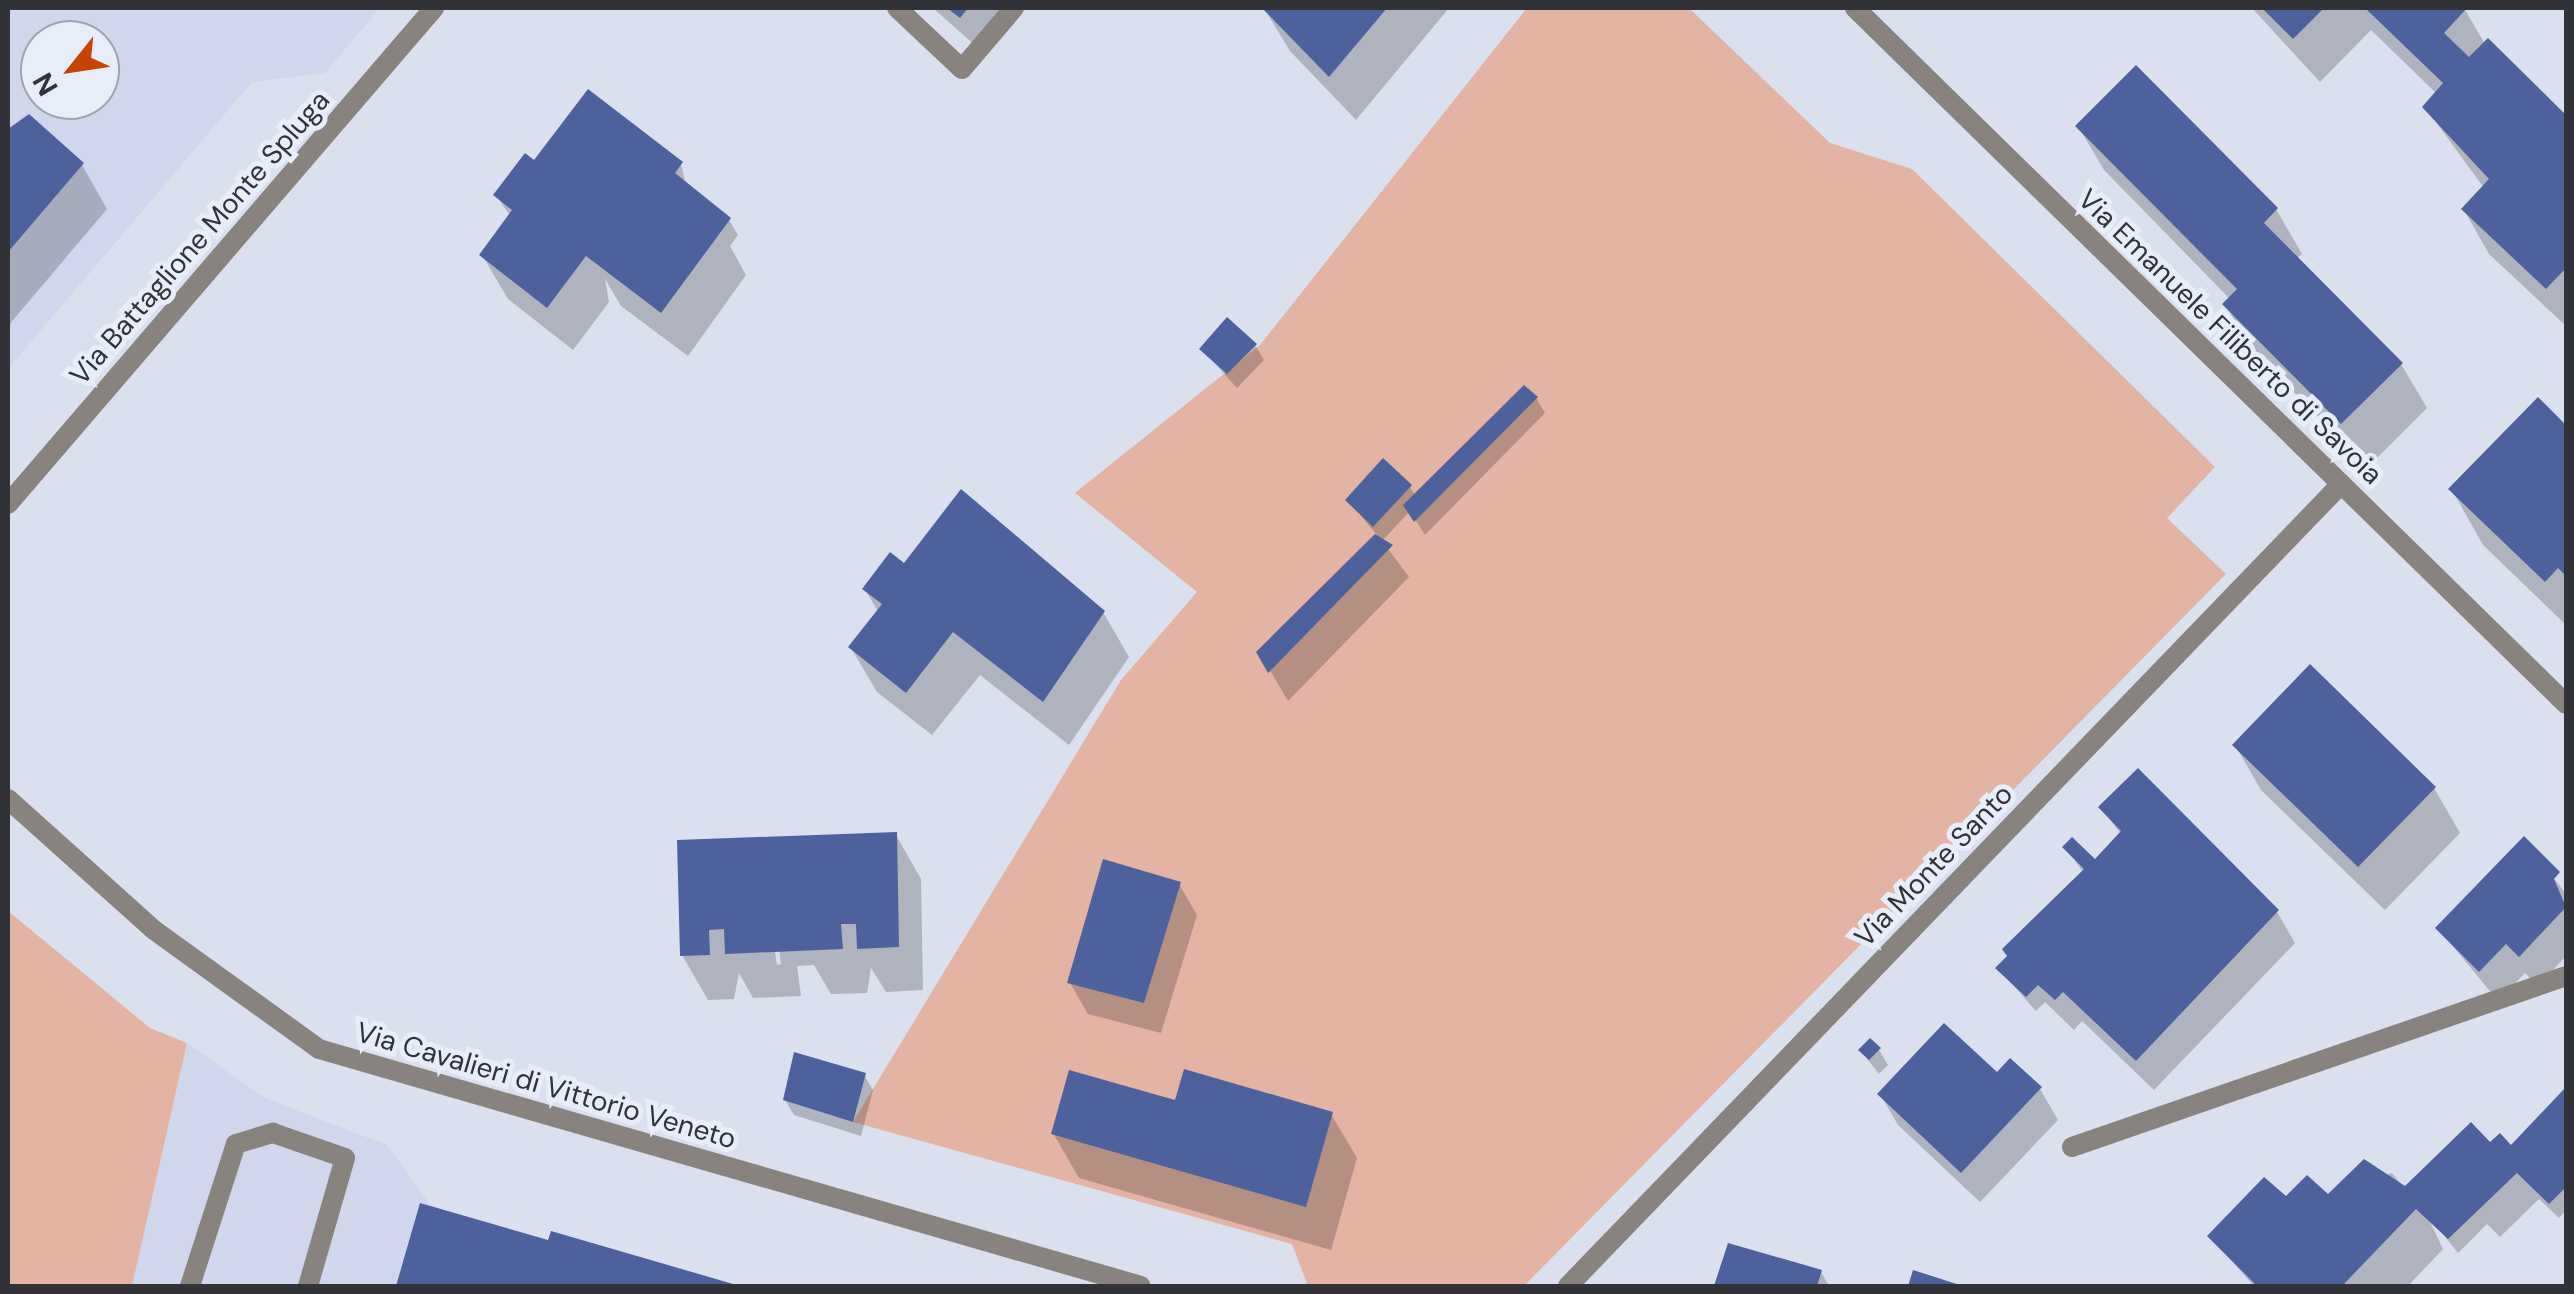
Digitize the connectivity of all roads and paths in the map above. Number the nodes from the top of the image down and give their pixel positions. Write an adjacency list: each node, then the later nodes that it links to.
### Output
1 (434, 8): 6 (street, Via Battaglione Monte Spluga)
2 (897, 8): 3 (street)
3 (1014, 8)
4 (1855, 8): 5 (street, Via Emanuele Filiberto di Savoia)
5 (2341, 484): 7 (street, Via Emanuele Filiberto di Savoia); 14 (street, Via Monte Santo)
6 (8, 504)
7 (2566, 704)
8 (8, 799): 13 (street, Via Cavalieri di Vittorio Veneto)
9 (2566, 976): 10 (street)
10 (2072, 1147)
11 (190, 1286): 12 (street)
12 (308, 1286)
13 (1141, 1286)
14 (1568, 1286)

